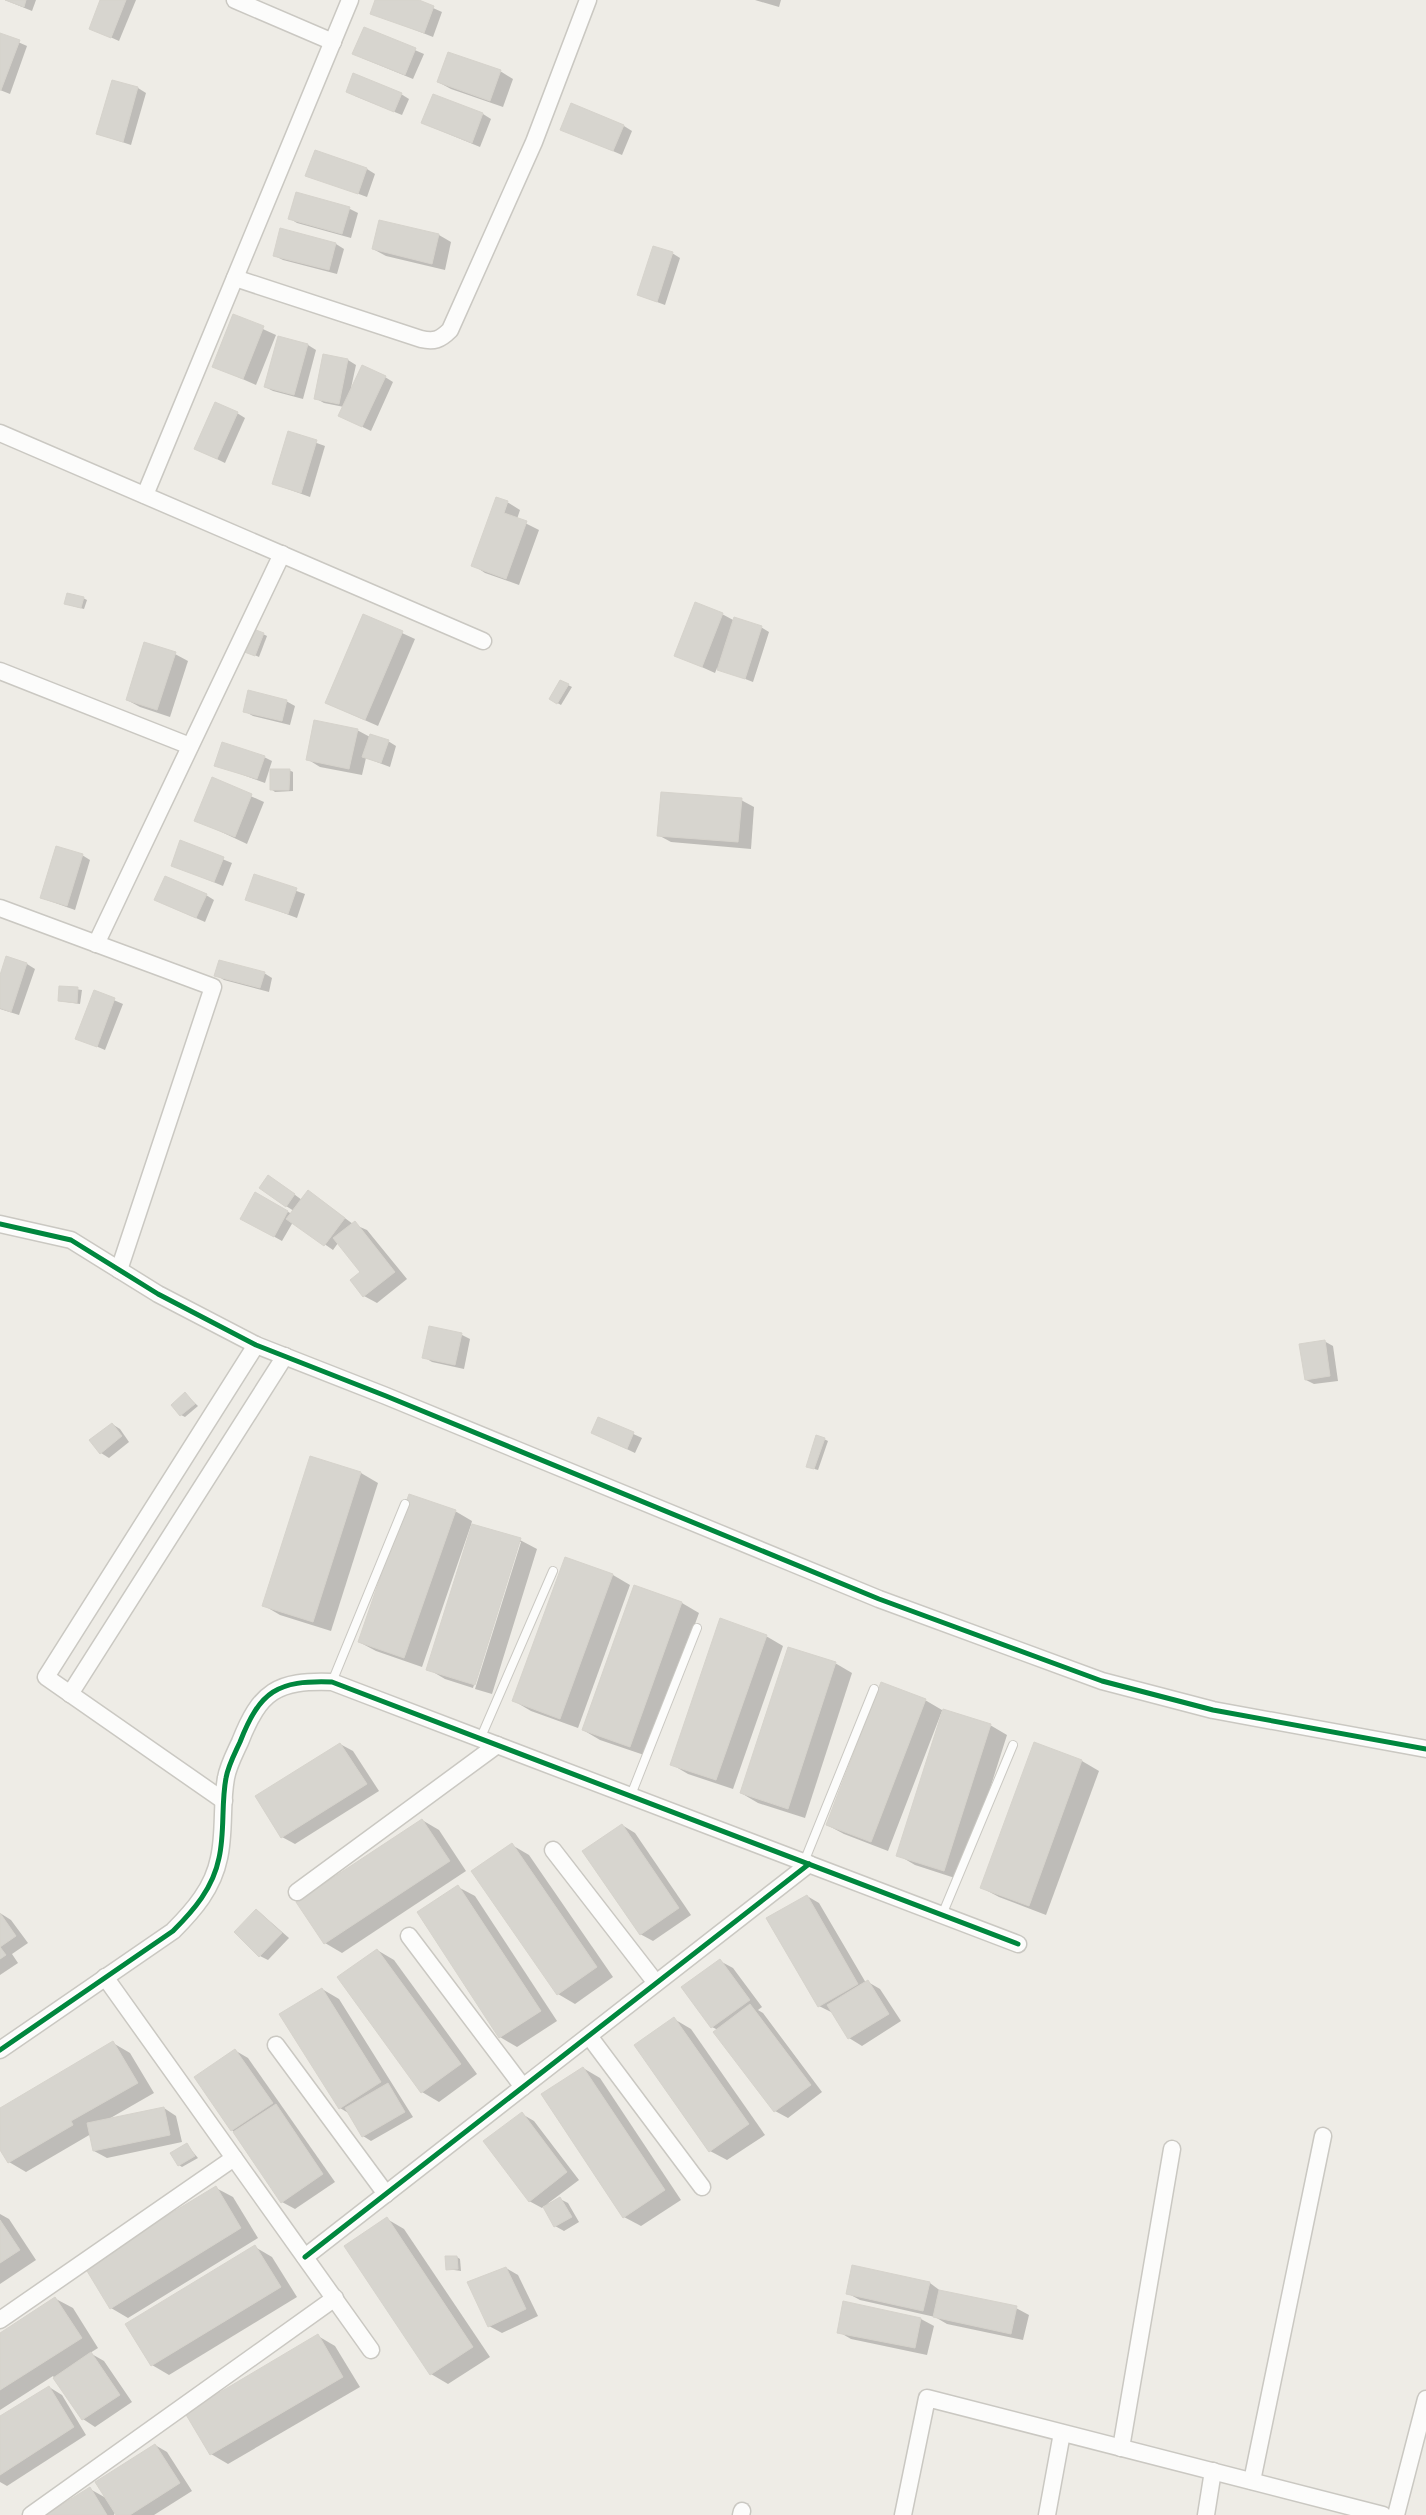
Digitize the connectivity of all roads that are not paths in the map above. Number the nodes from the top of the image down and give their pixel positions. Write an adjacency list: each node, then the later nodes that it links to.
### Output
1 (235, 0): 4 (street)
2 (350, 0): 4 (street)
3 (588, 0): 5 (street)
4 (333, 42): 5 (street)
5 (235, 278): 7 (street)
6 (0, 433): 7 (street)
7 (145, 495): 8 (street)
8 (282, 554): 9 (street); 11 (street)
9 (483, 641)
10 (0, 671): 11 (street)
11 (190, 746): 13 (street)
12 (0, 908): 13 (street)
13 (96, 944): 15 (street)
14 (0, 1224): 15 (street)
15 (118, 1270): 16 (street)
16 (256, 1346): 17 (street); 23 (street)
17 (284, 1356): 23 (street); 27 (street)
18 (405, 1504): 21 (lane)
19 (552, 1571): 24 (lane)
20 (697, 1628): 28 (lane)
21 (332, 1682): 24 (street); 29 (street)
22 (874, 1688): 31 (lane)
23 (70, 1694): 29 (street)
24 (481, 1737): 25 (street)
25 (497, 1745): 28 (street); 32 (street)
26 (1013, 1745): 33 (lane)
27 (1426, 1748)
28 (631, 1795): 31 (street)
29 (224, 1801): 36 (street)
30 (552, 1850): 37 (street)
31 (806, 1863): 33 (street); 37 (street)
32 (297, 1892)
33 (942, 1915): 35 (street)
34 (409, 1936): 41 (street)
35 (1018, 1944)
36 (105, 1978): 40 (street); 44 (street)
37 (656, 1983): 38 (street)
38 (589, 2036): 41 (street); 45 (street)
39 (276, 2045): 46 (street)
40 (0, 2050)
41 (523, 2087): 46 (street)
42 (1323, 2136): 55 (street)
43 (1172, 2149): 53 (street)
44 (234, 2158): 47 (street); 49 (street)
45 (702, 2188)
46 (386, 2194): 47 (street)
47 (305, 2257): 48 (street)
48 (335, 2298): 50 (street); 56 (street)
49 (0, 2320)
50 (371, 2350)
51 (1426, 2398): 61 (street)
52 (1062, 2433): 53 (street); 57 (street); 58 (street)
53 (1121, 2448): 54 (street)
54 (1214, 2471): 55 (street); 59 (street)
55 (1252, 2481): 60 (street)
56 (31, 2515)
57 (903, 2515)
58 (1047, 2515)
59 (1206, 2515)
60 (1383, 2515)
61 (1396, 2515)

